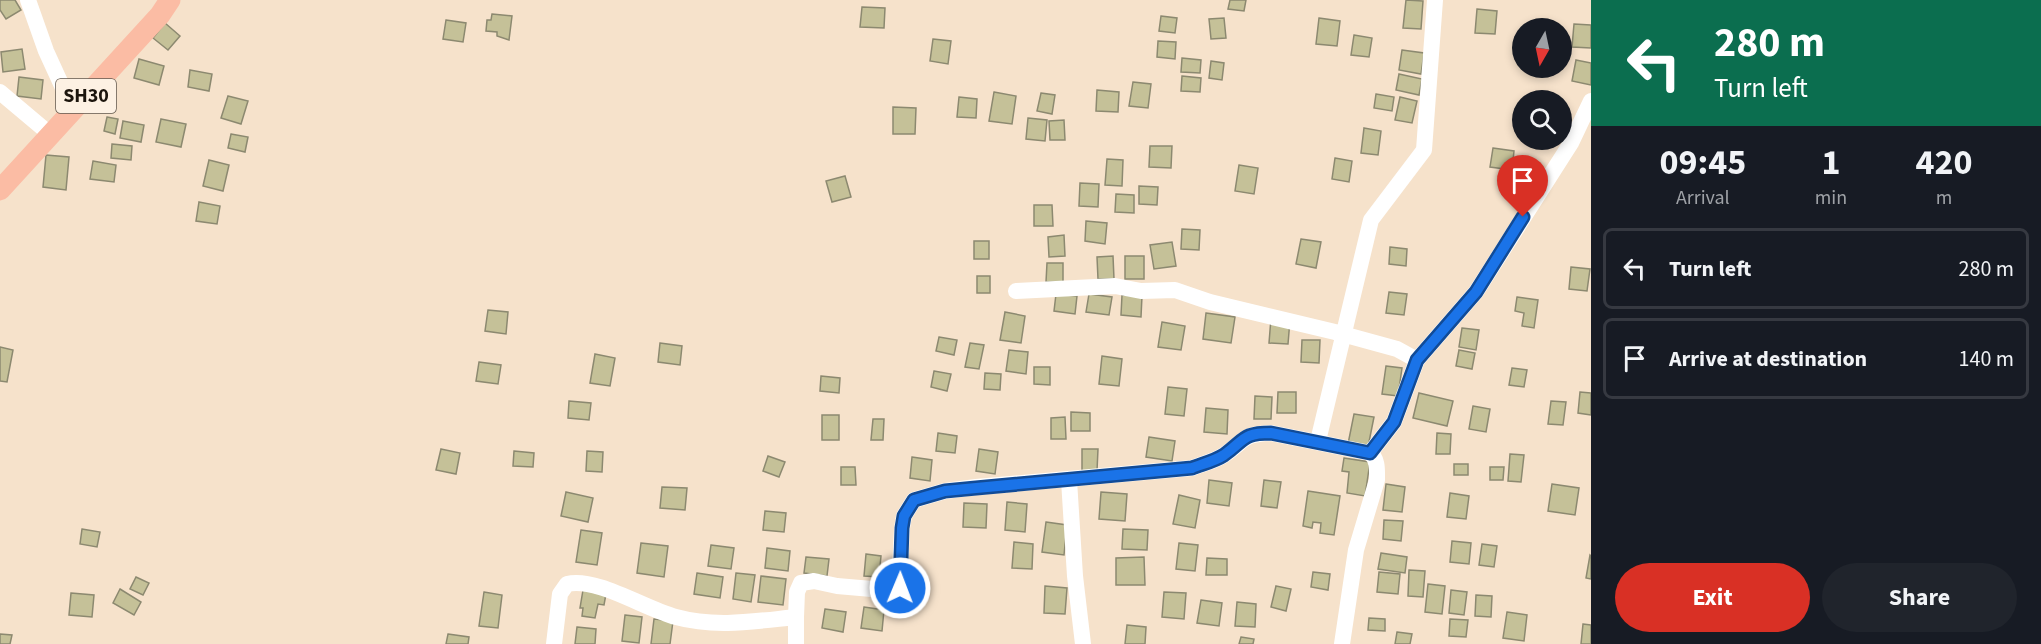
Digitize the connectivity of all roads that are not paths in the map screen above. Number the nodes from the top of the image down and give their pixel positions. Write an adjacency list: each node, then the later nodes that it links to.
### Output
1 (28, 0): 6 (street)
2 (170, 0): 6 (main road, SH30)
3 (1435, 0): 10 (street)
4 (0, 92): 7 (street)
5 (1591, 101): 11 (street)
6 (73, 110): 7 (main road, SH30)
7 (51, 135): 8 (main road, SH30)
8 (0, 190)
9 (1016, 291): 10 (street)
10 (1344, 334): 11 (street); 12 (street)
11 (1417, 360): 13 (street)
12 (1318, 441): 13 (street); 14 (street)
13 (1370, 453): 19 (street)
14 (1069, 480): 15 (street); 18 (street)
15 (796, 617): 16 (street); 17 (street)
16 (554, 644)
17 (796, 644)
18 (1083, 644)
19 (1342, 644)

